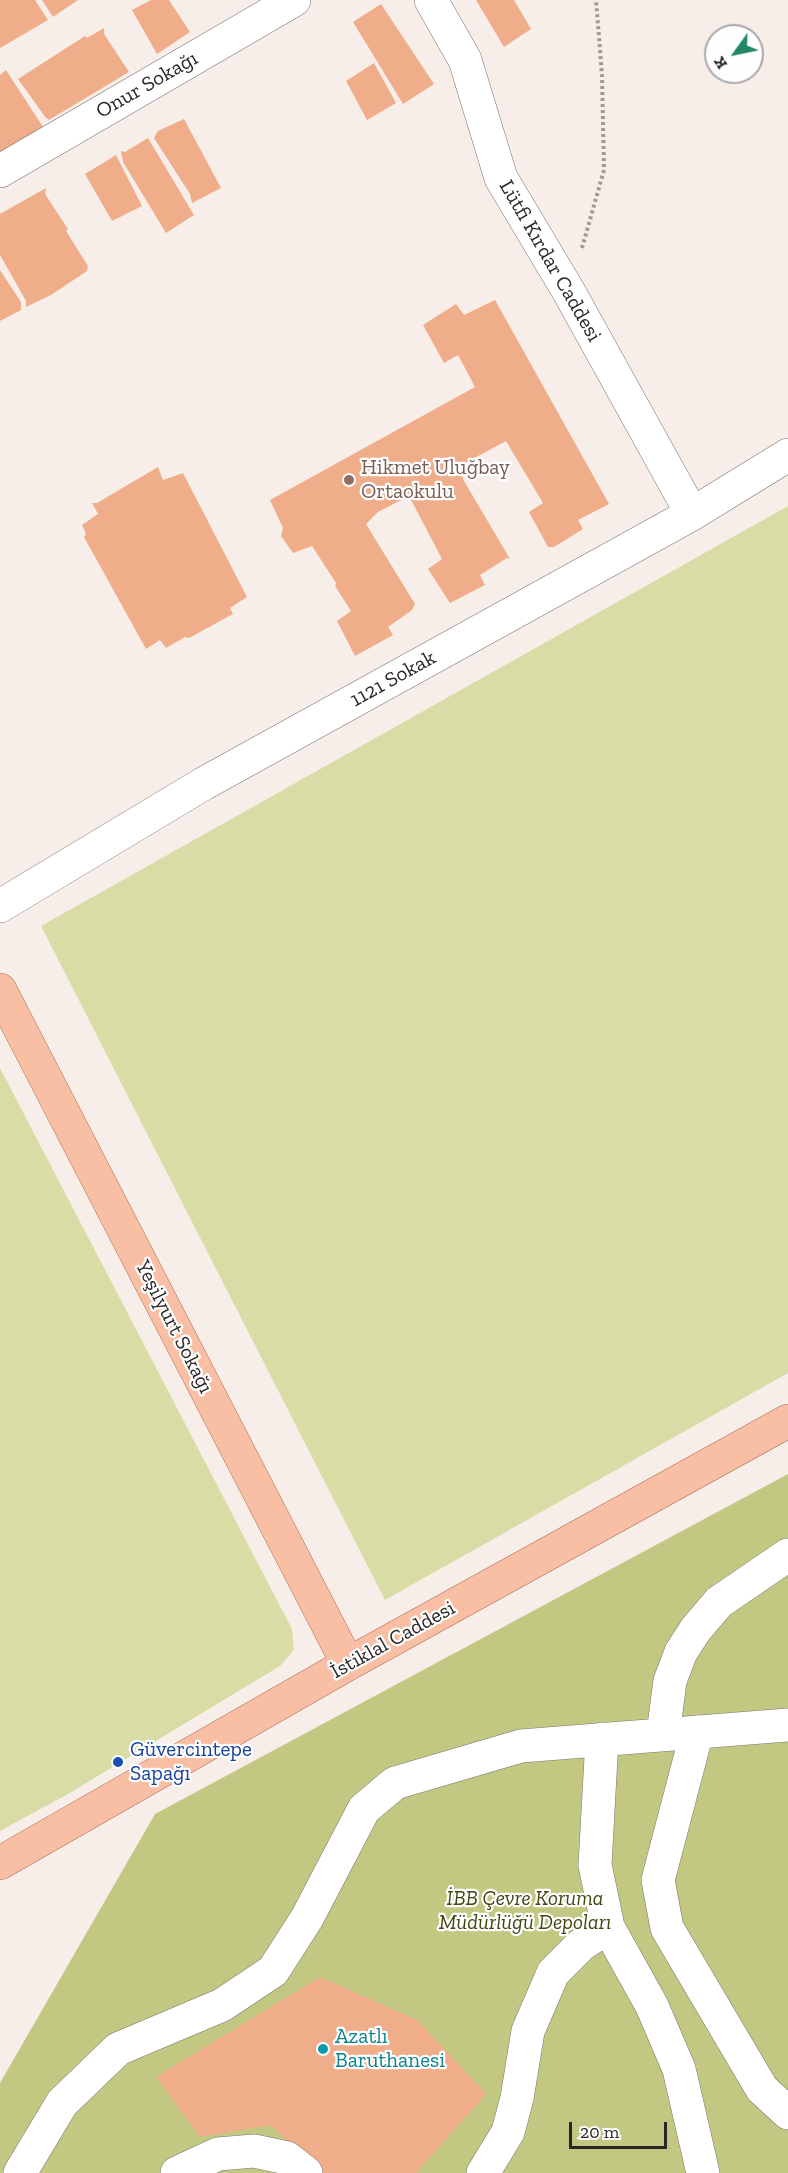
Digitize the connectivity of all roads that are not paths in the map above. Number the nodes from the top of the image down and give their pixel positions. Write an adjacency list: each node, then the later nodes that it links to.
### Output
1 (294, 0): 3 (street, Onur Sokağı)
2 (430, 0): 5 (street, Lütfi Kırdar Caddesi)
3 (0, 171)
4 (788, 455): 5 (street, 1121 Sokak)
5 (692, 514): 6 (street, 1121 Sokak)
6 (0, 906)
7 (0, 990): 10 (main road, Yeşilyurt Sokağı)
8 (788, 1421): 10 (main road, İstiklal Caddesi)
9 (788, 1556): 13 (street)
10 (348, 1664): 15 (main road, İstiklal Caddesi)
11 (788, 1725): 12 (street)
12 (697, 1732): 13 (street); 17 (street)
13 (663, 1734): 14 (street)
14 (602, 1739): 16 (street); 18 (street)
15 (0, 1863)
16 (608, 1927): 21 (street); 22 (street)
17 (788, 2113)
18 (20, 2173)
19 (177, 2173): 20 (street)
20 (306, 2173)
21 (483, 2173)
22 (703, 2173)

